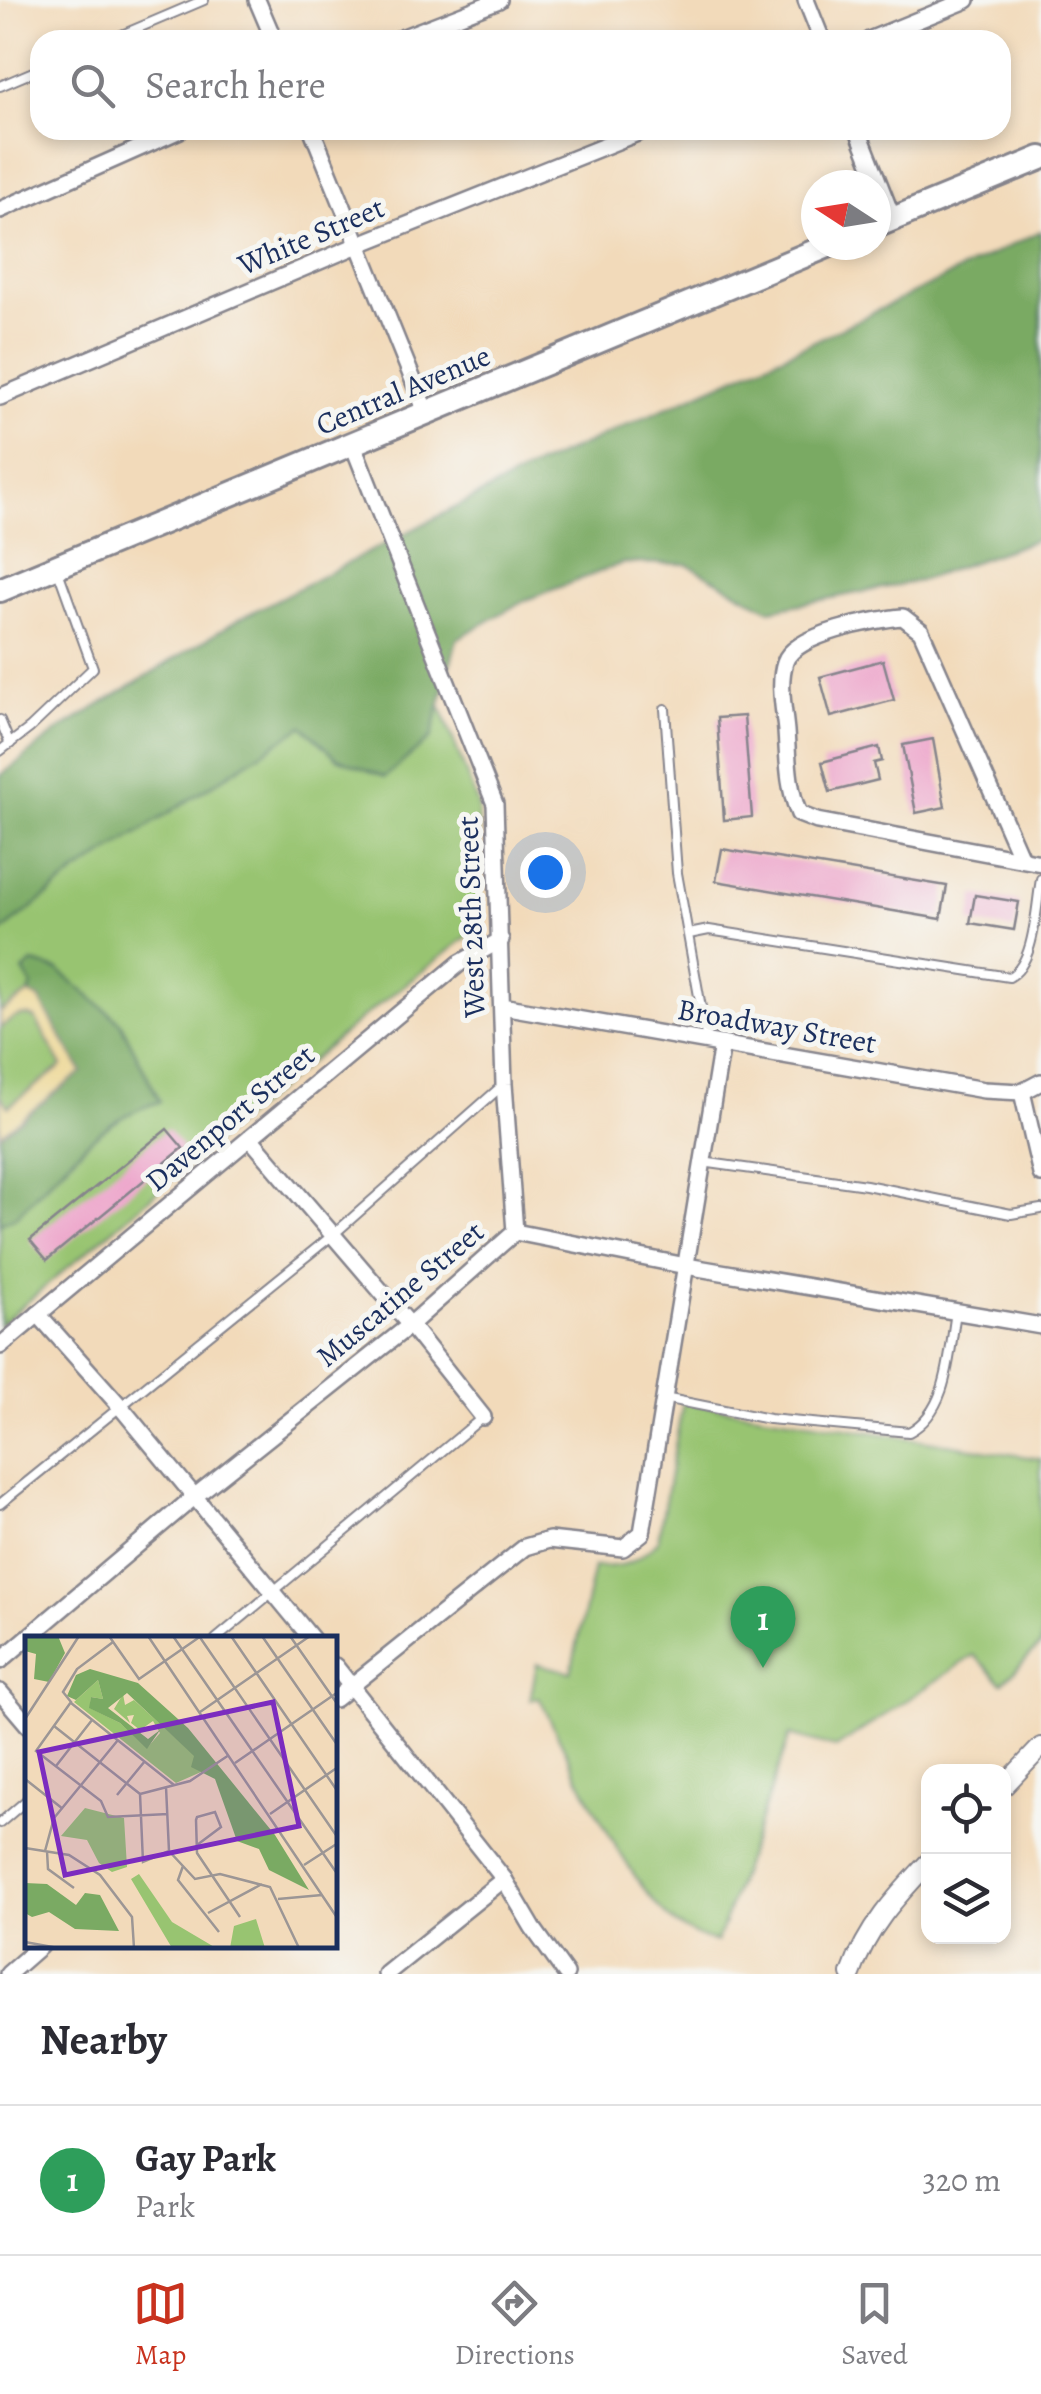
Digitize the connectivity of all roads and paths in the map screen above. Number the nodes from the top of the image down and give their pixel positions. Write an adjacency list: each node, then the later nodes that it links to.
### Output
1 (204, 0): 6 (lane)
2 (257, 0): 7 (street)
3 (499, 0): 8 (street)
4 (806, 0): 9 (street)
5 (967, 0): 10 (street)
6 (134, 30)
7 (270, 30)
8 (422, 30)
9 (818, 30)
10 (894, 30)
11 (30, 74): 12 (lane)
12 (0, 86)
13 (158, 140): 19 (street)
14 (316, 140): 21 (street)
15 (620, 140): 21 (street, White Street)
16 (861, 140): 18 (street)
17 (1041, 158): 20 (main road)
18 (870, 170)
19 (0, 210)
20 (891, 220)
21 (360, 244): 23 (street, White Street); 24 (street)
22 (801, 257): 24 (main road, Central Avenue)
23 (0, 397)
24 (426, 412): 25 (main road, Central Avenue)
25 (353, 445): 26 (main road, Central Avenue); 36 (street, West 28th Street)
26 (56, 567): 27 (main road, Central Avenue); 30 (lane)
27 (0, 590)
28 (665, 709): 35 (lane)
29 (0, 720): 30 (lane)
30 (10, 744): 31 (lane)
31 (0, 751)
32 (1021, 858): 32 (street); 33 (street)
33 (1041, 863)
34 (1041, 879): 35 (lane)
35 (688, 934): 38 (lane)
36 (501, 940): 37 (street, West 28th Street); 42 (street, Davenport Street)
37 (502, 1006): 38 (street, Broadway Street); 40 (street, West 28th Street)
38 (714, 1043): 41 (street, Broadway Street); 43 (street)
39 (1041, 1082): 41 (street)
40 (504, 1084): 46 (street, West 28th Street); 47 (lane)
41 (1022, 1092): 44 (street)
42 (250, 1138): 47 (street); 50 (street, Davenport Street)
43 (702, 1162): 45 (lane); 48 (street)
44 (1041, 1174)
45 (1041, 1208)
46 (515, 1232): 48 (street, Muscatine Street); 51 (street, Muscatine Street)
47 (334, 1234): 51 (street); 55 (lane)
48 (686, 1266): 49 (street, Muscatine Street); 54 (street)
49 (956, 1312): 52 (street, Muscatine Street); 54 (lane)
50 (38, 1314): 53 (street, Davenport Street); 55 (street)
51 (410, 1325): 56 (street); 57 (street, Muscatine Street)
52 (1041, 1326)
53 (0, 1346)
54 (664, 1398): 66 (street)
55 (119, 1405): 57 (street); 58 (lane)
56 (483, 1417): 59 (lane)
57 (194, 1496): 59 (street); 60 (street, Muscatine Street)
58 (0, 1504)
59 (272, 1592): 61 (lane); 62 (street)
60 (29, 1636)
61 (220, 1636)
62 (309, 1636)
63 (25, 1640): 64 (street, Muscatine Street)
64 (0, 1661)
65 (338, 1669): 66 (street)
66 (352, 1685): 68 (street); 75 (street)
67 (0, 1692): 69 (street)
68 (338, 1697)
69 (25, 1721)
70 (1041, 1747): 71 (street)
71 (1011, 1779)
72 (25, 1802): 73 (lane)
73 (0, 1823)
74 (921, 1871): 80 (street)
75 (504, 1879): 78 (street); 79 (street)
76 (37, 1949): 77 (street)
77 (8, 1974)
78 (386, 1974)
79 (566, 1974)
80 (851, 1974)

